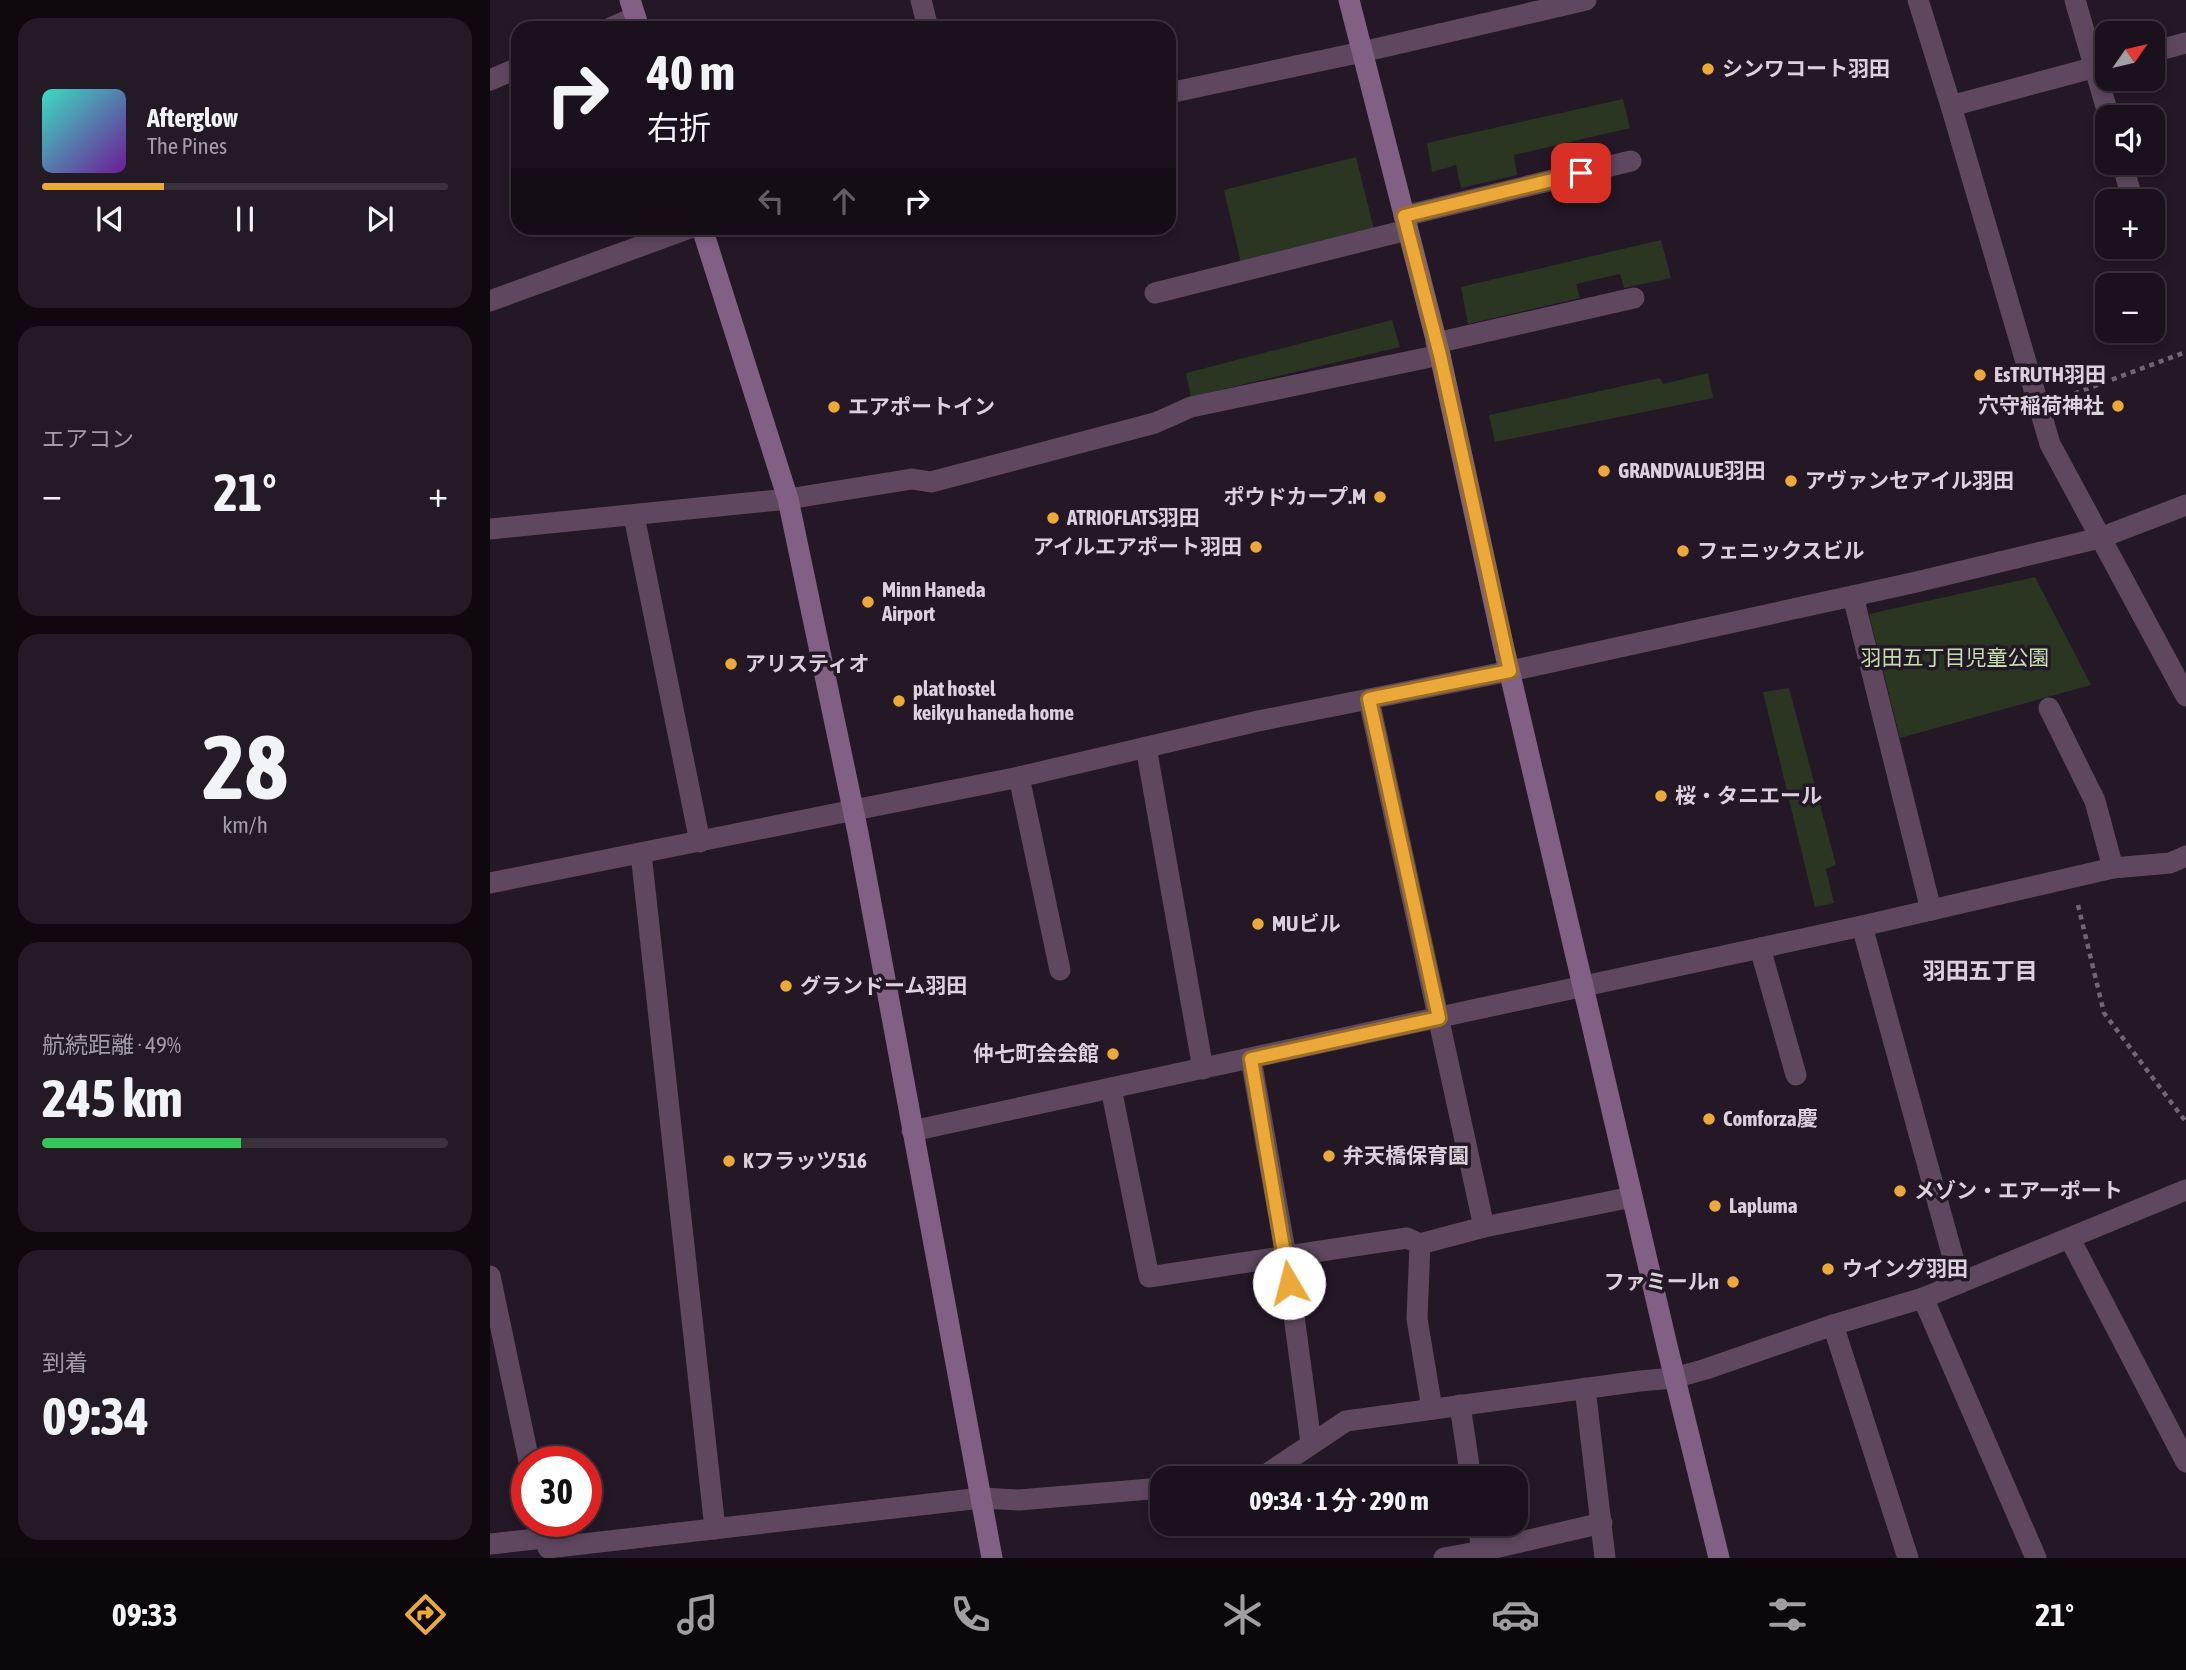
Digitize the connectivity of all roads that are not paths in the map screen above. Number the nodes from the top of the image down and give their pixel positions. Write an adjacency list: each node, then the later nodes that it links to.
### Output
1 (921, 0): 6 (street)
2 (1349, 0): 10 (street)
3 (1586, 0): 10 (street)
4 (1918, 0): 15 (street)
5 (2075, 0): 9 (street)
6 (926, 21)
7 (2186, 43): 8 (street)
8 (2165, 49)
9 (2095, 51)
10 (1362, 52): 14 (street); 17 (street)
11 (2095, 68): 15 (street)
12 (511, 71): 13 (street)
13 (490, 80)
14 (1176, 92)
15 (1951, 106): 28 (street)
16 (1632, 161): 17 (street)
17 (1406, 223): 20 (street); 23 (street)
18 (671, 235): 22 (street)
19 (704, 235): 24 (street)
20 (1155, 293)
21 (1634, 298): 23 (street)
22 (490, 301)
23 (1438, 349): 24 (street); 30 (street)
24 (788, 499): 26 (street); 36 (street)
25 (2186, 505): 28 (street)
26 (634, 516): 27 (street); 37 (street)
27 (490, 529)
28 (2100, 538): 29 (street); 31 (street)
29 (1853, 596): 30 (street); 42 (street)
30 (1510, 671): 32 (street); 46 (street)
31 (2186, 696)
32 (1369, 699): 34 (street); 47 (street)
33 (2049, 708): 40 (street)
34 (1146, 747): 35 (street); 49 (street)
35 (1019, 777): 36 (street); 45 (street)
36 (853, 809): 37 (street); 52 (street)
37 (700, 842): 38 (street)
38 (640, 853): 41 (street); 75 (street)
39 (2186, 856): 40 (street)
40 (2113, 868): 42 (street)
41 (490, 884)
42 (1931, 910): 43 (street)
43 (1862, 926): 44 (street); 60 (street)
44 (1760, 948): 46 (street); 50 (street)
45 (1059, 970)
46 (1583, 987): 47 (street); 54 (street)
47 (1439, 1018): 48 (street); 55 (street)
48 (1251, 1059): 49 (street); 58 (street)
49 (1203, 1069): 51 (street)
50 (1796, 1075)
51 (1111, 1088): 52 (street); 58 (street)
52 (912, 1131): 73 (street)
53 (2186, 1190): 56 (street)
54 (1632, 1197): 55 (street); 63 (street)
55 (1484, 1227): 57 (street)
56 (2070, 1239): 60 (street); 69 (street)
57 (1420, 1244): 58 (street); 66 (street)
58 (1286, 1256): 67 (street)
59 (490, 1276): 68 (street)
60 (1960, 1283): 61 (street)
61 (1923, 1298): 62 (street); 85 (street)
62 (1833, 1325): 63 (street); 84 (street)
63 (1674, 1378): 64 (street); 83 (street)
64 (1585, 1388): 65 (street); 74 (street)
65 (1460, 1405): 66 (street); 71 (street)
66 (1432, 1409): 67 (street)
67 (1311, 1443): 70 (street)
68 (526, 1446)
69 (2186, 1462)
70 (1279, 1466)
71 (1469, 1466)
72 (1150, 1489): 73 (street)
73 (981, 1498): 75 (street); 80 (street)
74 (1602, 1523): 79 (street); 82 (street)
75 (715, 1529): 77 (street)
76 (1480, 1536): 79 (street)
77 (546, 1541): 78 (street)
78 (490, 1544)
79 (1482, 1550): 81 (street)
80 (992, 1558)
81 (1444, 1558)
82 (1605, 1558)
83 (1719, 1558)
84 (1908, 1558)
85 (2036, 1558)

